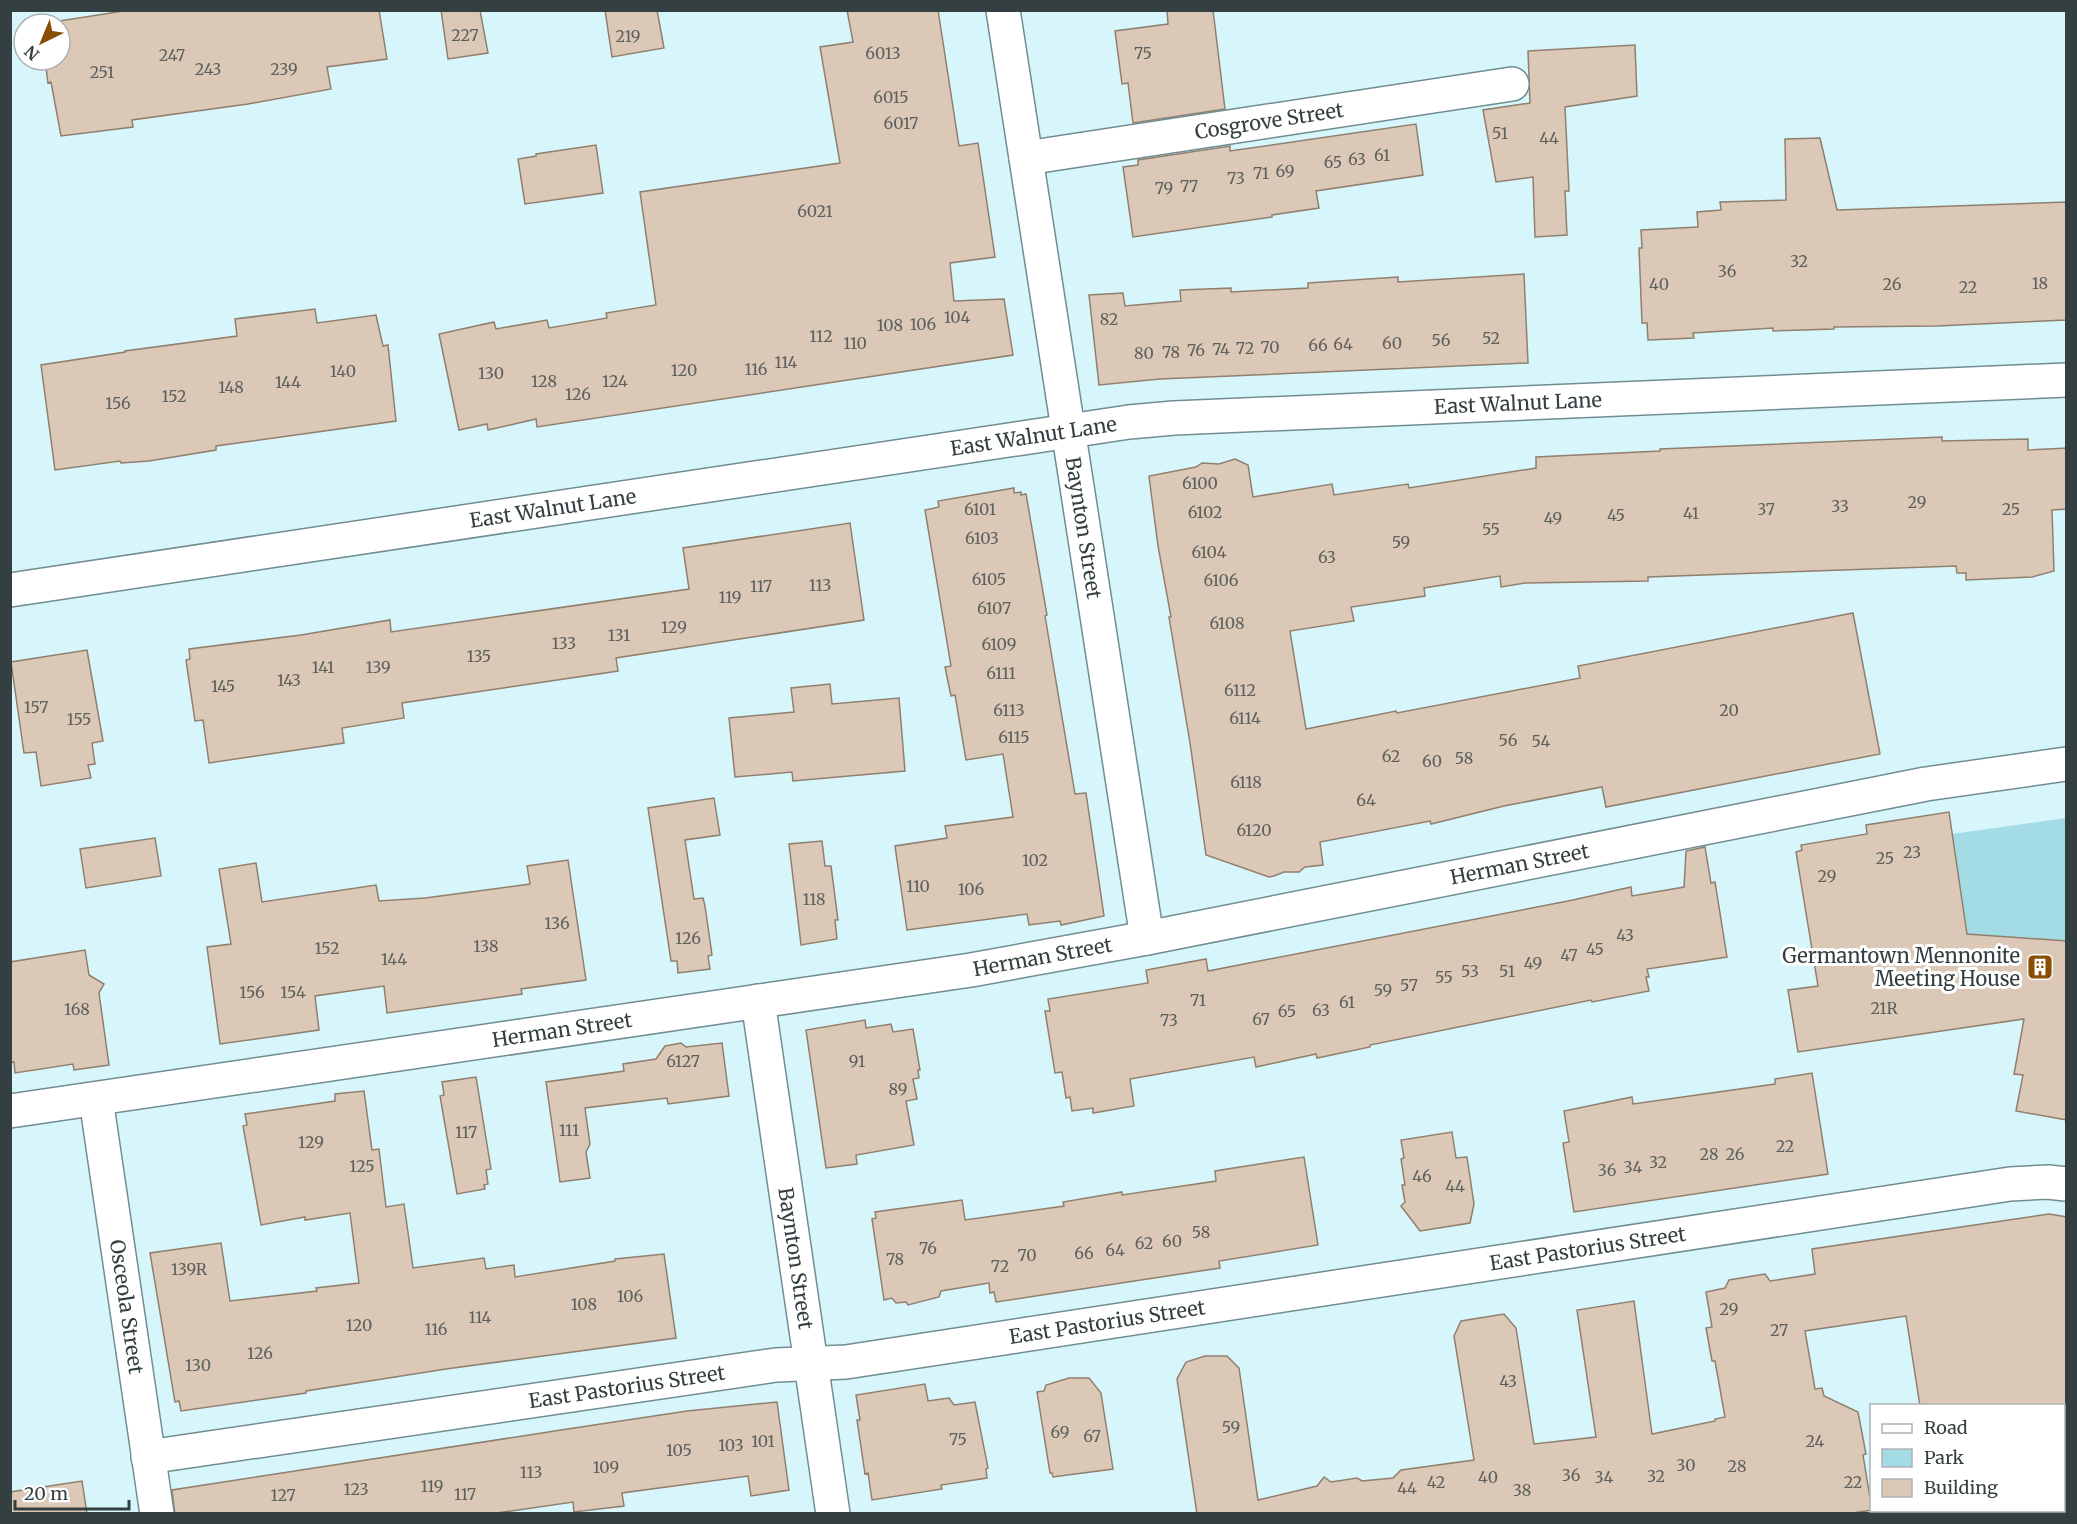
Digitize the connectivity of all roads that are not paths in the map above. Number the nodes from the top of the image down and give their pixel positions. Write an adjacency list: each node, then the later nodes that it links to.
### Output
1 (1003, 10): 3 (street, Baynton Street)
2 (1512, 84): 3 (street, Cosgrove Street)
3 (1026, 158): 5 (street, Baynton Street)
4 (2067, 380): 5 (street, East Walnut Lane)
5 (1068, 432): 6 (street, East Walnut Lane); 8 (street, Baynton Street)
6 (10, 590)
7 (2067, 764): 8 (street, Herman Street)
8 (1147, 938): 9 (street, Herman Street)
9 (758, 1001): 10 (street, Herman Street); 13 (street, Baynton Street)
10 (96, 1099): 11 (street, Herman Street); 14 (street, Osceola Street)
11 (10, 1111)
12 (2067, 1184): 13 (street, East Pastorius Street)
13 (811, 1364): 14 (street, East Pastorius Street); 16 (street, Baynton Street)
14 (148, 1457): 15 (street, Osceola Street)
15 (157, 1514)
16 (833, 1514)

